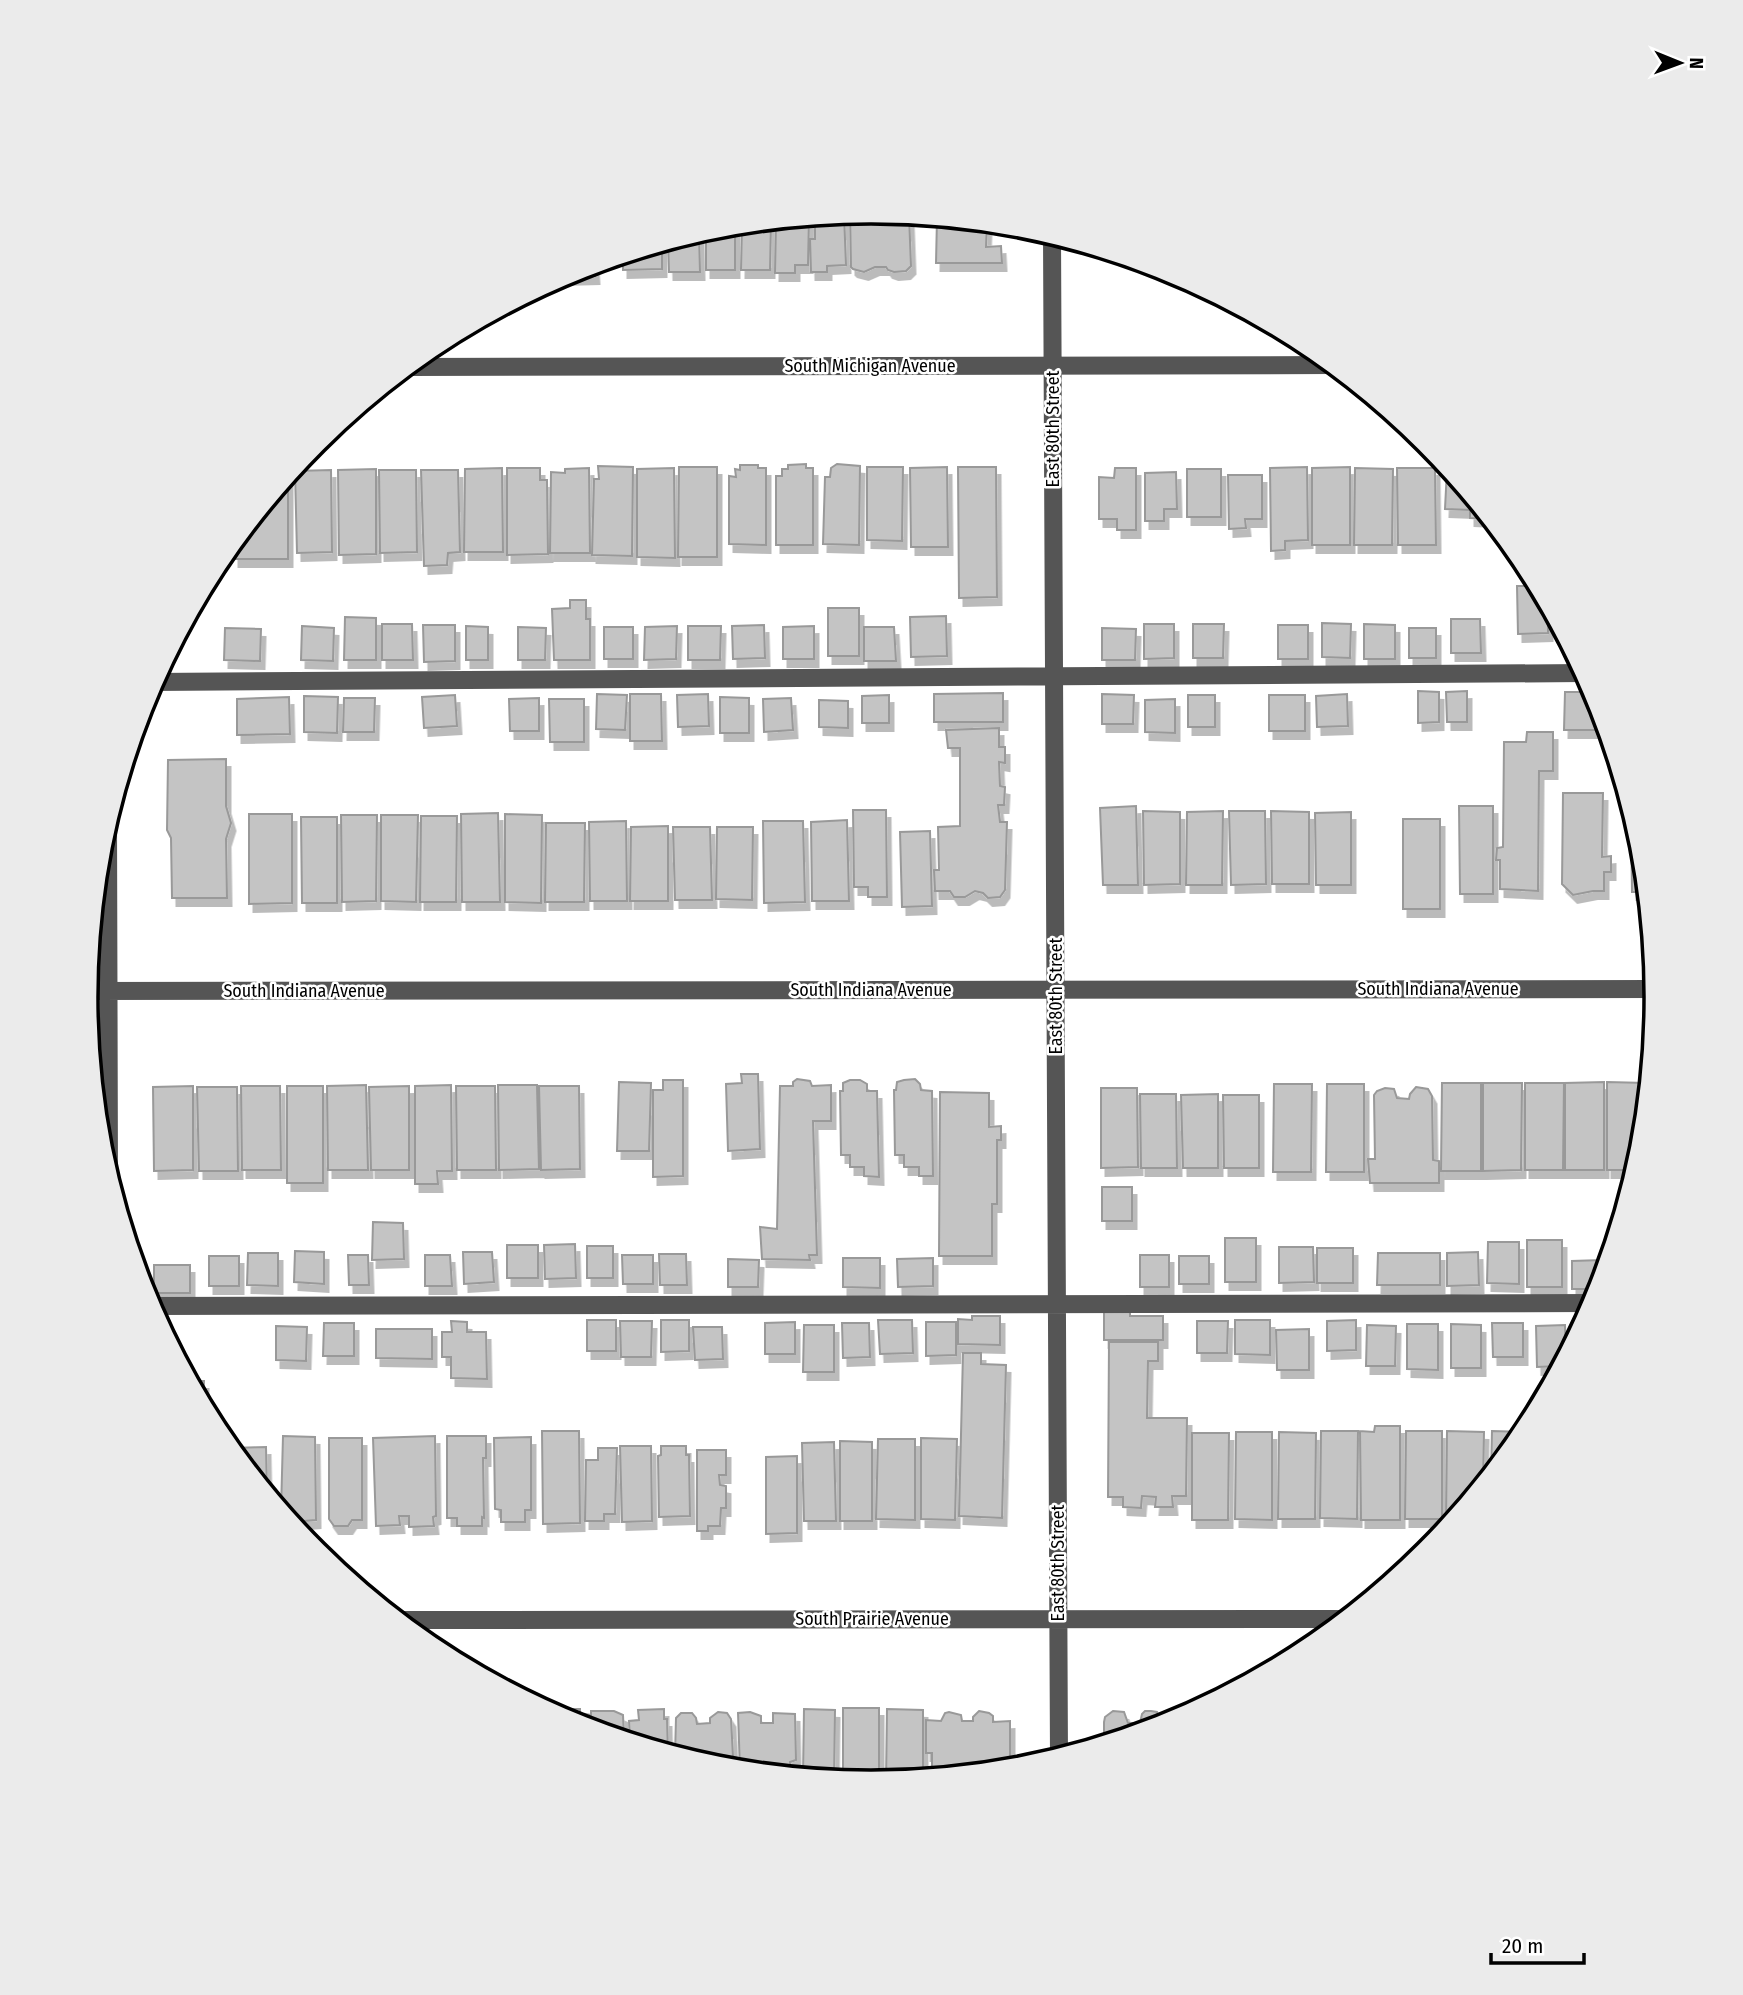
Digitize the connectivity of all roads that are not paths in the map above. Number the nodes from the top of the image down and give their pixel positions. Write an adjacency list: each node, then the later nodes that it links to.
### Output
1 (1052, 246): 3 (street, East 80th Street)
2 (1316, 365): 3 (street, South Michigan Avenue)
3 (1053, 366): 4 (street, South Michigan Avenue); 6 (street, East 80th Street)
4 (423, 368)
5 (1573, 673): 6 (street)
6 (1054, 677): 7 (street); 9 (street, East 80th Street)
7 (166, 682)
8 (108, 878): 12 (street)
9 (1056, 989): 10 (street, South Indiana Avenue); 12 (street, South Indiana Avenue); 15 (street, East 80th Street)
10 (1645, 989)
11 (98, 991): 12 (street, South Indiana Avenue)
12 (108, 991): 13 (street)
13 (109, 1121)
14 (1582, 1303): 15 (street)
15 (1057, 1305): 16 (street); 17 (street, East 80th Street)
16 (162, 1306)
17 (1059, 1619): 18 (street, South Prairie Avenue); 19 (street, South Prairie Avenue); 20 (street, East 80th Street)
18 (1331, 1619)
19 (413, 1620)
20 (1059, 1748)

